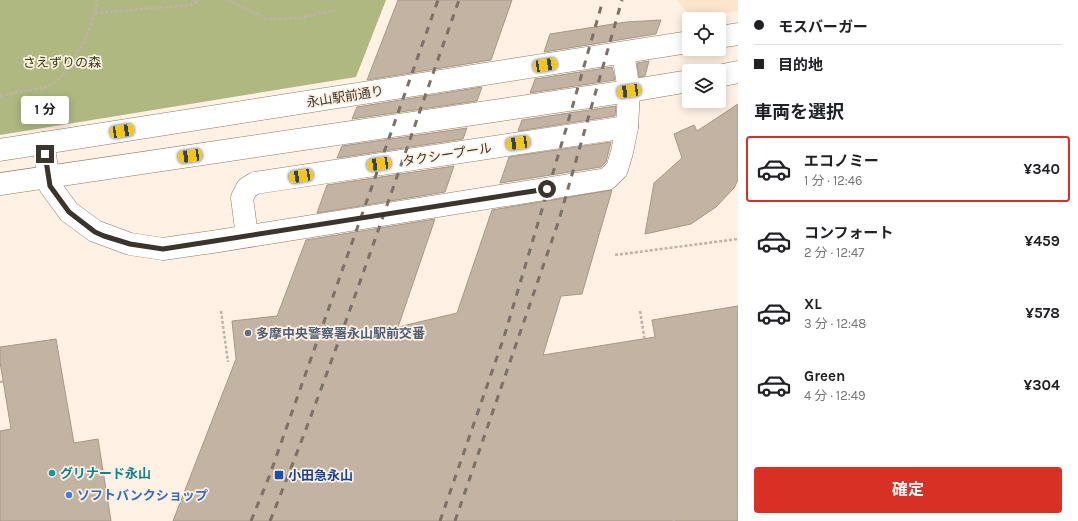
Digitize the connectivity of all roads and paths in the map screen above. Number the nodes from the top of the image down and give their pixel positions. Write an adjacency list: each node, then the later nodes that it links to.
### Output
1 (97, 0): 5 (path)
2 (199, 0): 5 (path)
3 (228, 0): 4 (path)
4 (335, 10)
5 (95, 13): 14 (path)
6 (738, 34): 7 (street)
7 (726, 36)
8 (682, 43): 9 (street, 永山駅前通り)
9 (623, 53): 13 (street); 16 (street, 永山駅前通り)
10 (738, 72): 11 (street)
11 (726, 75)
12 (682, 82): 13 (street)
13 (629, 91): 15 (street); 18 (street)
14 (0, 96)
15 (627, 127): 20 (street); 20 (street, タクシープール)
16 (43, 143): 17 (street, 永山駅前通り); 18 (street)
17 (0, 150)
18 (48, 176): 19 (street); 20 (street)
19 (0, 184)
20 (247, 236)
21 (738, 239): 22 (path)
22 (615, 255)
23 (515, 270): 25 (path)
24 (319, 297): 28 (path)
25 (521, 308)
26 (221, 310): 29 (path)
27 (640, 311): 35 (path)
28 (324, 337)
29 (228, 362)
30 (16, 368): 32 (path)
31 (62, 373): 32 (path)
32 (18, 380): 33 (path); 34 (path)
33 (0, 382)
34 (20, 396)
35 (674, 521)

